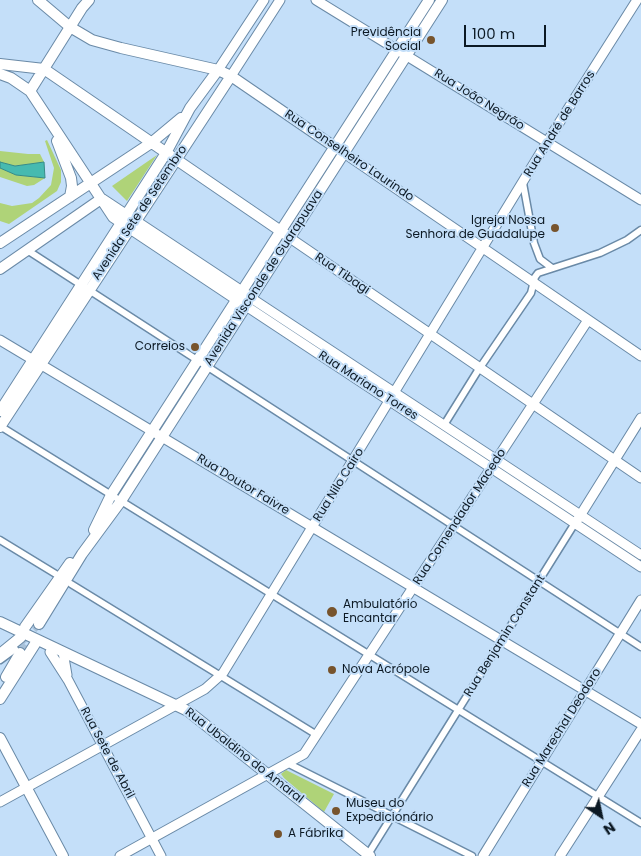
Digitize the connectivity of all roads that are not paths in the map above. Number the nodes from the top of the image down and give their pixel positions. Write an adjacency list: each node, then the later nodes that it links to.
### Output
1 (38, 0): 9 (main road, Rua Conselheiro Laurindo)
2 (264, 0): 14 (main road, Avenida Sete de Setembro)
3 (280, 0): 16 (main road, Avenida Sete de Setembro)
4 (316, 0): 10 (main road, Rua João Negrão)
5 (429, 0): 10 (main road, Avenida Visconde de Guarapuava)
6 (442, 0): 11 (main road, Avenida Visconde de Guarapuava)
7 (637, 0): 22 (main road, Rua André de Barros)
8 (85, 3): 9 (main road)
9 (70, 27): 13 (main road); 14 (main road, Rua Conselheiro Laurindo)
10 (397, 50): 11 (main road, Rua João Negrão); 17 (main road, Avenida Visconde de Guarapuava)
11 (406, 55): 19 (main road, Avenida Visconde de Guarapuava); 22 (main road, Rua João Negrão)
12 (0, 64): 13 (main road)
13 (44, 70): 18 (main road); 23 (main road, Rua Tibagi)
14 (218, 70): 16 (main road, Rua Conselheiro Laurindo); 20 (main road, Avenida Sete de Setembro)
15 (0, 74): 18 (main road)
16 (231, 76): 24 (main road, Rua Conselheiro Laurindo); 27 (main road, Avenida Sete de Setembro)
17 (376, 82): 19 (main road); 24 (main road, Avenida Visconde de Guarapuava)
18 (30, 91): 21 (main road, Rua Mariano Torres)
19 (377, 101): 26 (main road, Avenida Visconde de Guarapuava)
20 (190, 108): 23 (main road); 25 (main road, Avenida Sete de Setembro)
21 (50, 120): 28 (main road, Rua Mariano Torres); 32 (main road)
22 (547, 142): 29 (main road, Rua André de Barros); 34 (main road, Rua João Negrão)
23 (151, 143): 25 (main road, Rua Tibagi); 28 (main road)
24 (335, 146): 26 (main road, Rua Conselheiro Laurindo); 31 (main road, Avenida Visconde de Guarapuava)
25 (166, 153): 27 (main road, Rua Tibagi); 35 (main road, Avenida Sete de Setembro)
26 (344, 153): 30 (main road, Avenida Visconde de Guarapuava); 41 (main road, Rua Conselheiro Laurindo)
27 (176, 160): 35 (main road, Avenida Sete de Setembro); 37 (main road, Rua Tibagi)
28 (90, 183): 32 (main road); 33 (main road, Rua Mariano Torres)
29 (523, 183): 41 (main road, Rua André de Barros); 45 (street)
30 (321, 189): 31 (main road); 38 (main road, Avenida Visconde de Guarapuava)
31 (304, 195): 37 (main road, Avenida Visconde de Guarapuava)
32 (70, 197): 39 (main road)
33 (101, 199): 35 (main road, Rua Mariano Torres); 42 (main road)
34 (641, 200)
35 (130, 221): 47 (main road, Avenida Sete de Setembro); 48 (main road, Rua Mariano Torres)
36 (641, 230): 45 (street)
37 (280, 231): 38 (main road, Rua Tibagi); 40 (main road, Avenida Visconde de Guarapuava)
38 (290, 238): 43 (main road, Avenida Visconde de Guarapuava); 52 (main road, Rua Tibagi)
39 (0, 244)
40 (271, 246): 43 (main road); 48 (main road, Avenida Visconde de Guarapuava)
41 (484, 248): 46 (main road, Rua Conselheiro Laurindo); 52 (main road, Rua Nilo Cairo)
42 (27, 250): 44 (main road); 47 (street)
43 (272, 266): 49 (main road, Avenida Visconde de Guarapuava)
44 (0, 268)
45 (552, 268): 46 (street)
46 (534, 282): 50 (main road, Rua Conselheiro Laurindo); 60 (street)
47 (85, 288): 57 (street); 58 (main road, Avenida Sete de Setembro)
48 (239, 296): 49 (main road, Rua Mariano Torres); 54 (main road, Avenida Visconde de Guarapuava)
49 (249, 302): 51 (main road, Avenida Visconde de Guarapuava); 55 (main road, Rua Mariano Torres); 61 (main road, Rua Mariano Torres)
50 (588, 320): 56 (main road, Rua Conselheiro Laurindo); 65 (main road, Rua Comendador Macedo)
51 (228, 334): 54 (main road); 59 (main road, Avenida Visconde de Guarapuava)
52 (431, 334): 60 (main road, Rua Tibagi); 63 (main road, Rua Nilo Cairo)
53 (0, 340): 58 (main road, Rua Doutor Faivre)
54 (209, 342): 57 (main road, Avenida Visconde de Guarapuava)
55 (340, 356): 61 (main road); 63 (main road, Rua Mariano Torres)
56 (641, 356)
57 (198, 360): 59 (street); 62 (main road, Avenida Visconde de Guarapuava)
58 (37, 362): 67 (main road, Avenida Sete de Setembro); 70 (main road, Avenida Sete de Setembro); 71 (main road, Rua Doutor Faivre)
59 (207, 367): 66 (main road, Avenida Visconde de Guarapuava); 75 (street)
60 (480, 368): 65 (main road, Rua Tibagi); 69 (street)
61 (348, 373): 64 (main road, Rua Mariano Torres)
62 (182, 384): 66 (main road); 71 (main road, Avenida Visconde de Guarapuava)
63 (395, 392): 64 (main road, Rua Nilo Cairo); 69 (main road, Rua Mariano Torres)
64 (390, 401): 75 (main road, Rua Nilo Cairo); 76 (main road, Rua Mariano Torres)
65 (533, 404): 73 (main road, Rua Comendador Macedo); 74 (main road, Rua Tibagi)
66 (181, 407): 72 (main road, Avenida Visconde de Guarapuava)
67 (0, 412)
68 (641, 418): 74 (main road, Rua Benjamin Constant)
69 (444, 424): 73 (main road, Rua Mariano Torres)
70 (0, 426): 79 (street)
71 (152, 431): 72 (main road, Rua Doutor Faivre); 79 (main road, Avenida Visconde de Guarapuava)
72 (162, 437): 80 (main road, Avenida Visconde de Guarapuava); 85 (main road, Rua Doutor Faivre)
73 (497, 460): 76 (main road, Rua Comendador Macedo); 78 (main road, Rua Mariano Torres)
74 (615, 460): 77 (main road, Rua Tibagi); 82 (main road, Rua Benjamin Constant)
75 (353, 461): 84 (street); 85 (main road, Rua Nilo Cairo)
76 (492, 468): 81 (main road, Rua Mariano Torres); 84 (main road, Rua Comendador Macedo)
77 (641, 478)
78 (528, 480): 81 (main road); 82 (main road, Rua Mariano Torres)
79 (111, 495): 80 (street); 89 (main road, Avenida Visconde de Guarapuava)
80 (121, 501): 89 (main road, Avenida Visconde de Guarapuava); 95 (street)
81 (542, 501): 83 (main road, Rua Mariano Torres)
82 (580, 515): 83 (main road, Rua Benjamin Constant); 88 (main road, Rua Mariano Torres)
83 (575, 523): 87 (main road, Rua Mariano Torres); 92 (street, Rua Benjamin Constant)
84 (454, 526): 92 (street); 94 (main road, Rua Comendador Macedo)
85 (313, 527): 94 (main road, Rua Doutor Faivre); 95 (main road, Rua Nilo Cairo)
86 (0, 540): 91 (street)
87 (608, 545): 88 (main road); 90 (main road, Rua Mariano Torres)
88 (639, 553)
89 (82, 554): 91 (main road); 93 (main road); 98 (main road, Avenida Visconde de Guarapuava)
90 (641, 567)
91 (59, 576): 101 (main road)
92 (539, 581): 100 (street); 102 (street, Rua Benjamin Constant)
93 (71, 584): 103 (main road); 111 (street)
94 (414, 588): 102 (main road, Rua Doutor Faivre); 109 (main road, Rua Comendador Macedo)
95 (271, 594): 109 (street); 111 (main road, Rua Nilo Cairo)
96 (641, 600): 100 (main road, Rua Marechal Deodoro)
97 (0, 622): 101 (main road, Rua Ubaldino do Amaral)
98 (39, 624)
99 (0, 628): 101 (main road, Rua Ubaldino do Amaral)
100 (620, 634): 104 (street); 114 (main road, Rua Marechal Deodoro)
101 (22, 635): 103 (main road, Rua Ubaldino do Amaral); 108 (main road)
102 (502, 640): 114 (main road, Rua Doutor Faivre); 117 (street, Rua Benjamin Constant)
103 (39, 643): 106 (main road, Rua Ubaldino do Amaral); 107 (main road, Rua Ubaldino do Amaral); 115 (main road)
104 (641, 647)
105 (18, 651): 110 (street); 113 (main road)
106 (50, 652): 112 (main road, Rua Sete de Abril)
107 (63, 652): 112 (main road); 116 (main road, Rua Ubaldino do Amaral)
108 (0, 654)
109 (369, 655): 117 (street); 120 (main road, Rua Comendador Macedo)
110 (0, 660)
111 (221, 676): 116 (main road, Rua Nilo Cairo); 120 (street)
112 (68, 680): 122 (main road, Rua Sete de Abril)
113 (0, 686)
114 (585, 690): 118 (main road, Rua Doutor Faivre); 123 (main road, Rua Marechal Deodoro)
115 (0, 699)
116 (177, 705): 122 (main road, Rua Nilo Cairo); 125 (main road, Rua Ubaldino do Amaral)
117 (458, 710): 123 (street); 129 (street, Rua Benjamin Constant)
118 (641, 724)
119 (641, 730): 127 (main road)
120 (317, 735): 124 (main road, Rua Comendador Macedo)
121 (0, 738): 126 (main road)
122 (103, 746): 126 (main road, Rua Nilo Cairo); 131 (main road, Rua Sete de Abril)
123 (541, 761): 127 (street); 137 (main road, Rua Marechal Deodoro)
124 (289, 764): 125 (main road, Rua Comendador Macedo); 129 (street)
125 (268, 775): 131 (main road, Rua Comendador Macedo); 132 (main road, Rua Ubaldino do Amaral)
126 (27, 788): 128 (main road, Rua Nilo Cairo); 133 (main road)
127 (598, 797): 130 (street); 138 (main road)
128 (0, 802)
129 (393, 816): 132 (street, Rua Benjamin Constant); 136 (street)
130 (641, 823)
131 (152, 838): 134 (main road, Rua Comendador Macedo); 135 (main road, Rua Sete de Abril)
132 (369, 855)
133 (63, 856)
134 (120, 856)
135 (161, 856)
136 (472, 856)
137 (482, 856)
138 (560, 856)

